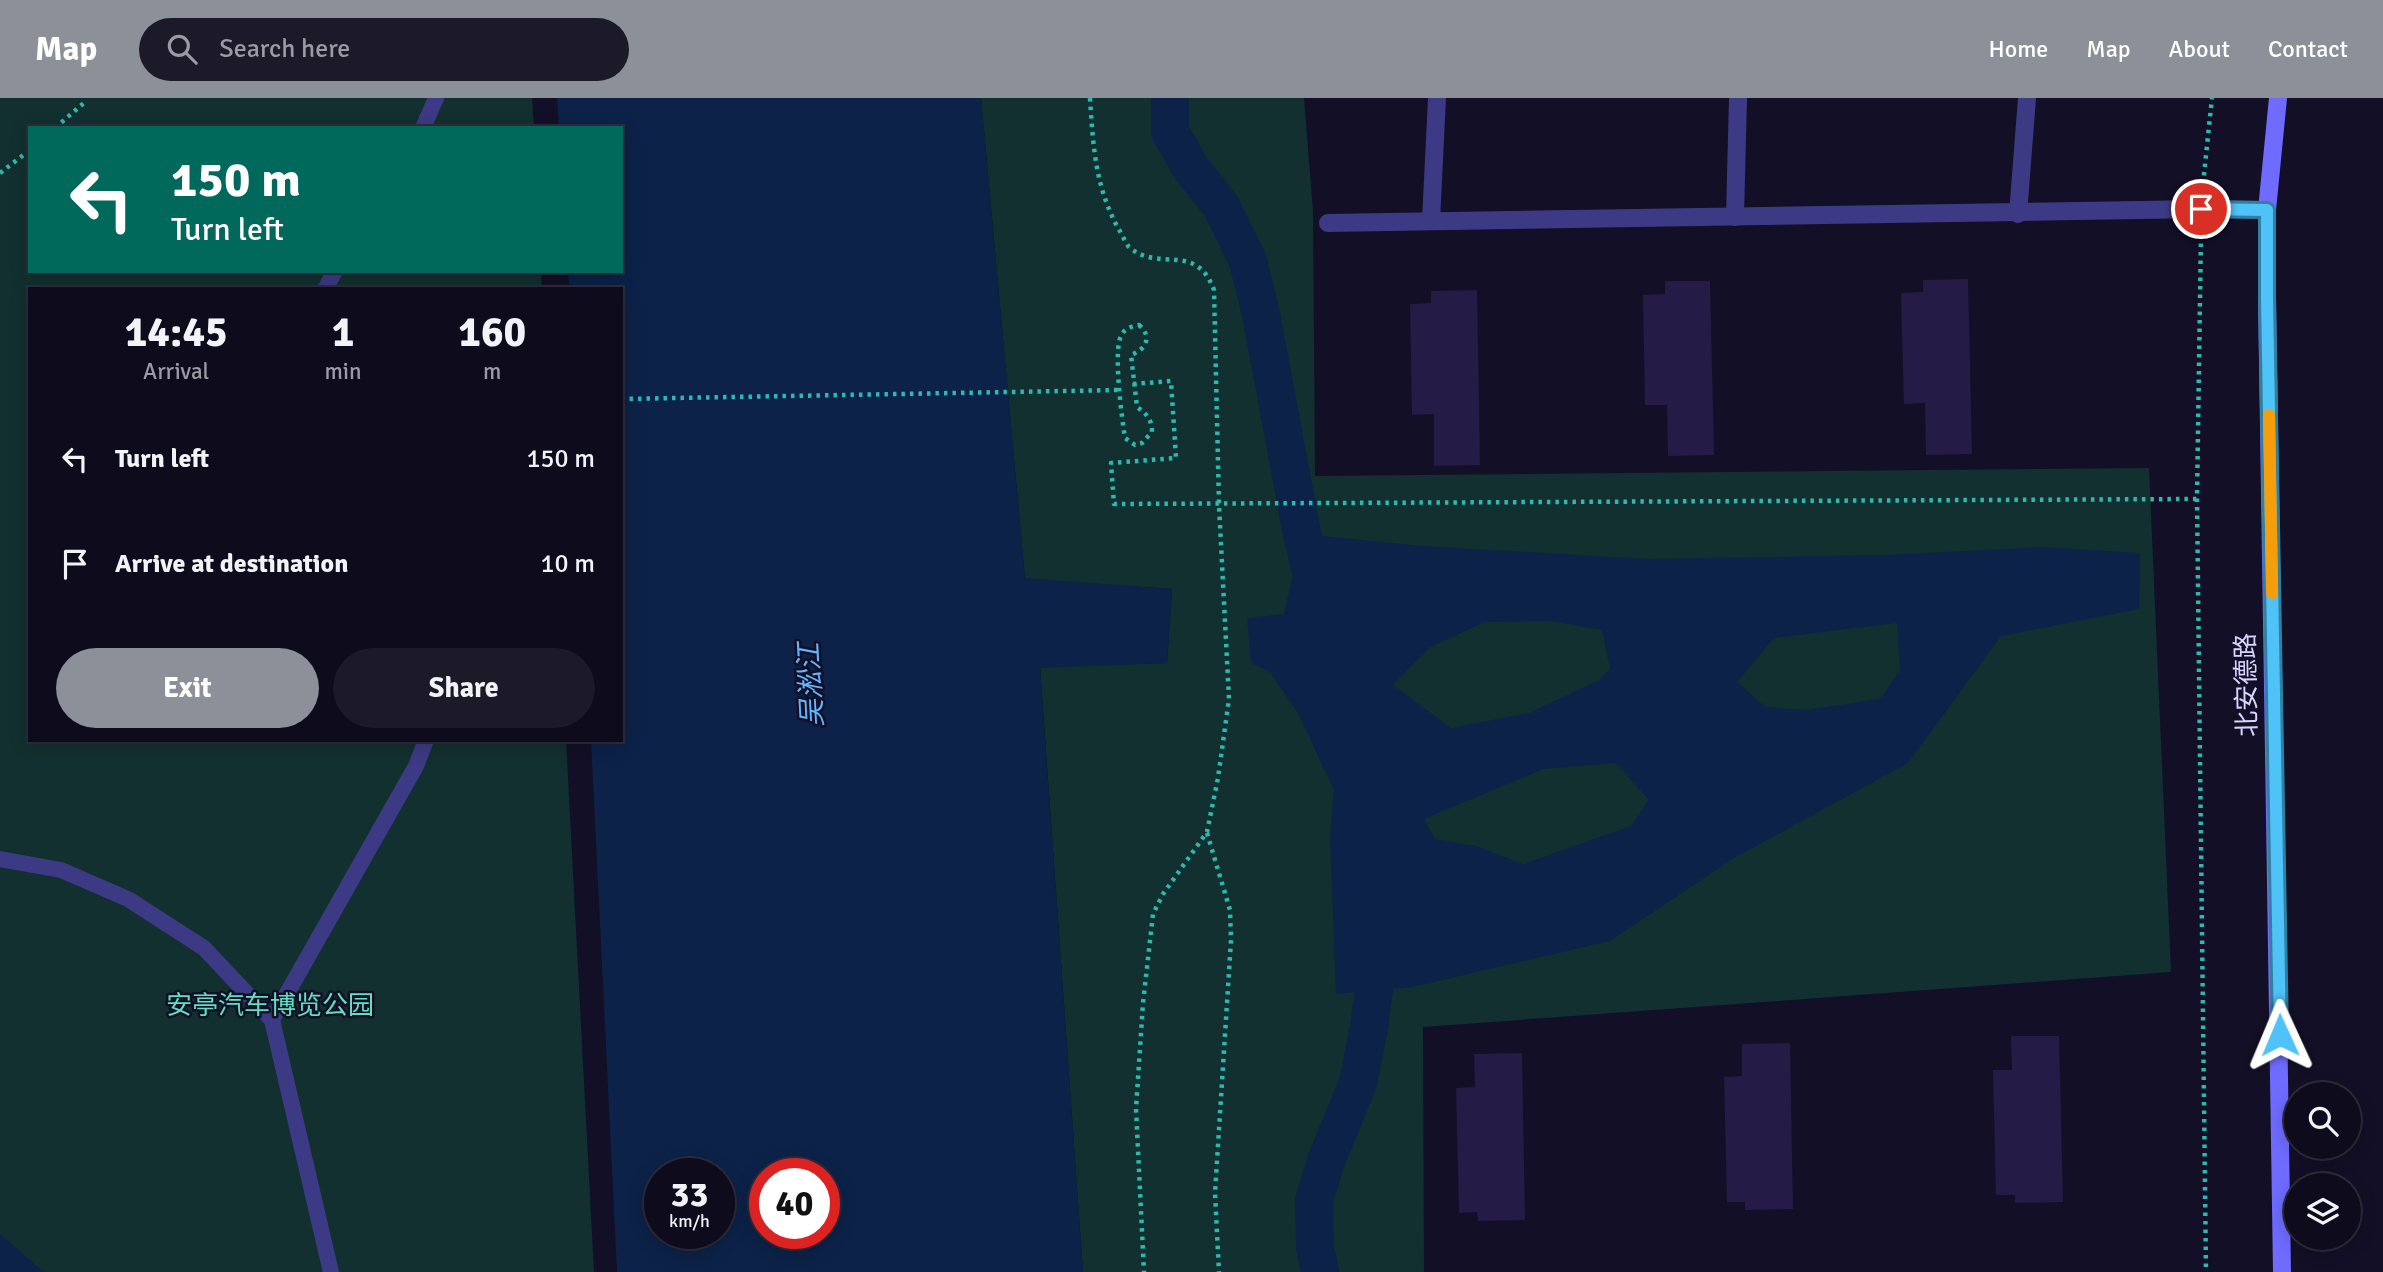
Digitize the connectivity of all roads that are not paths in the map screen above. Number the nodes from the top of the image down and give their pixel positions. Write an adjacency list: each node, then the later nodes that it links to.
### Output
1 (436, 98): 6 (lane)
2 (1437, 98): 10 (street)
3 (1738, 98): 9 (street)
4 (2027, 98): 8 (street)
5 (2278, 98): 7 (street, 北安德路)
6 (424, 126)
7 (2267, 210): 8 (street); 16 (street, 北安德路)
8 (2018, 214): 9 (street)
9 (1735, 217): 10 (street)
10 (1431, 221): 11 (street)
11 (1328, 223)
12 (425, 742): 14 (lane)
13 (0, 859): 14 (lane)
14 (272, 1020): 15 (lane)
15 (331, 1272)
16 (2282, 1272)

